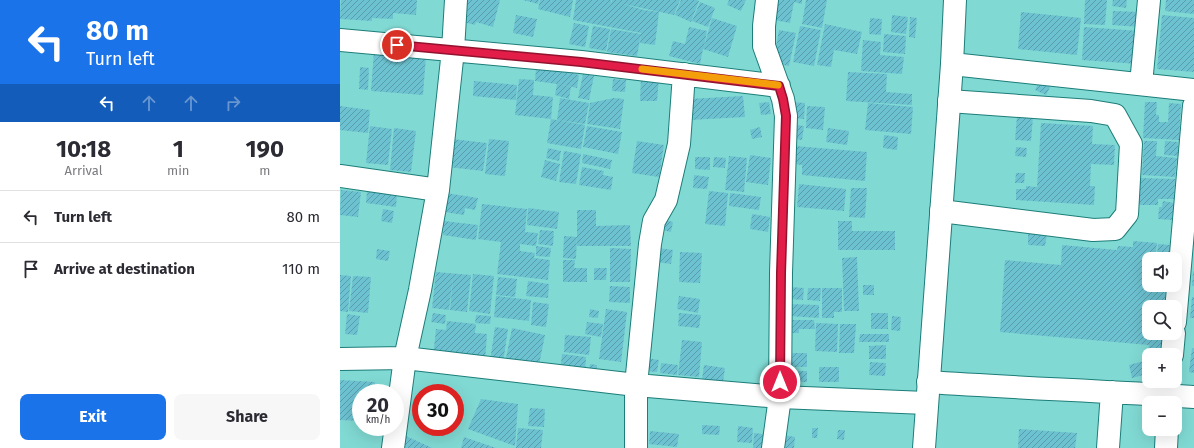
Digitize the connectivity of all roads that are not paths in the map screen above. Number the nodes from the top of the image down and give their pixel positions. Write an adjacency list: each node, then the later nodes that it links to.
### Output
1 (456, 0): 6 (street)
2 (767, 0): 10 (street)
3 (955, 0): 7 (street)
4 (1149, 0): 9 (street)
5 (340, 40): 6 (street)
6 (454, 50): 8 (street); 15 (street)
7 (952, 64): 9 (street); 12 (street)
8 (684, 74): 10 (street); 20 (street)
9 (1141, 84): 11 (street)
10 (779, 86): 24 (street)
11 (1194, 90)
12 (950, 101): 16 (street); 16 (street)
13 (1194, 106): 17 (street)
14 (340, 176): 15 (street)
15 (438, 190): 18 (street)
16 (941, 211): 21 (street)
17 (1177, 300)
18 (405, 358): 19 (street); 20 (street); 27 (street)
19 (340, 359)
20 (636, 386): 24 (street); 28 (street)
21 (927, 392): 22 (street); 24 (street); 30 (street)
22 (1112, 392): 23 (street); 31 (street)
23 (1169, 393): 25 (street)
24 (780, 397): 29 (street)
25 (1194, 397)
26 (1167, 436): 32 (street)
27 (393, 448)
28 (636, 448)
29 (773, 448)
30 (924, 448)
31 (1108, 448)
32 (1166, 448)

